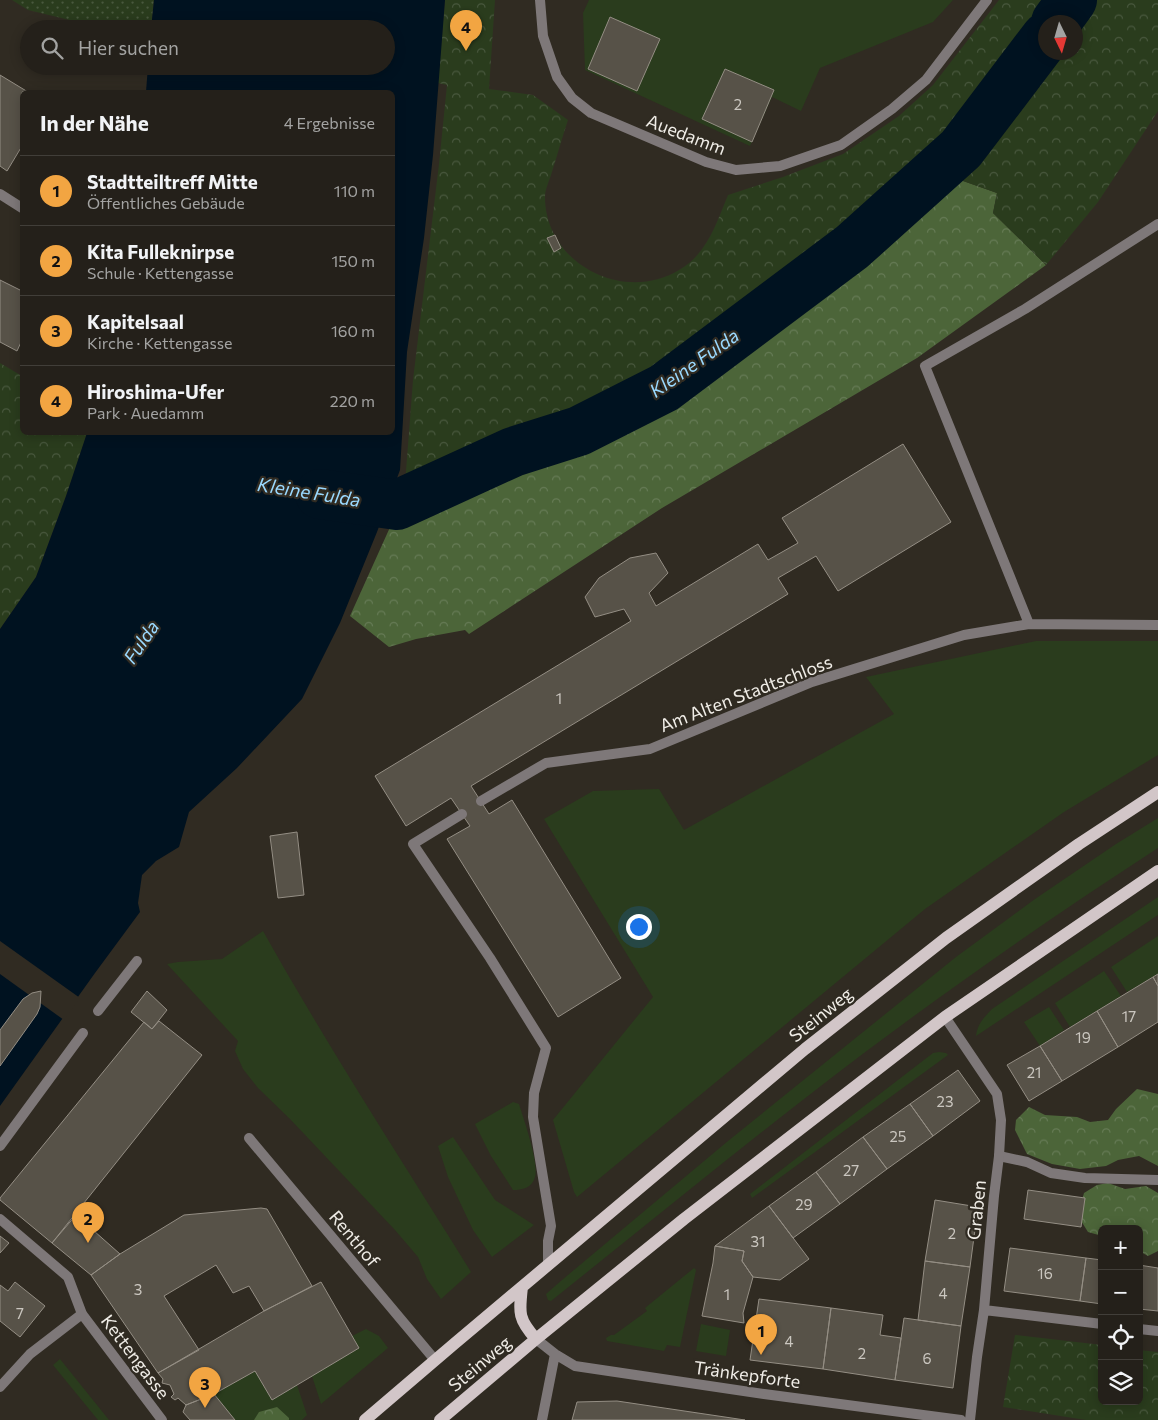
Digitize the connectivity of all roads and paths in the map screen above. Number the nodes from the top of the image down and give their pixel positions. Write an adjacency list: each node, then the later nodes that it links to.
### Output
1 (540, 0): 2 (street, Auedamm)
2 (987, 0)
3 (0, 194): 4 (street)
4 (20, 207)
5 (1158, 224): 6 (street)
6 (1029, 624): 7 (street, Am Alten Stadtschloss); 9 (street, Am Alten Stadtschloss)
7 (1158, 625)
8 (1158, 792): 21 (main road, Steinweg)
9 (481, 802)
10 (462, 814): 21 (street)
11 (1158, 871): 14 (main road, Steinweg)
12 (137, 961): 13 (street)
13 (98, 1011)
14 (945, 1018): 18 (street, Graben); 28 (main road, Steinweg)
15 (83, 1033): 17 (street)
16 (249, 1138): 30 (street, Renthof)
17 (0, 1146)
18 (999, 1156): 19 (street); 23 (street, Graben)
19 (1158, 1180)
20 (0, 1219): 24 (street, Kettengasse)
21 (548, 1265): 22 (main road, Steinweg)
22 (522, 1287): 28 (main road, Steinweg); 30 (main road, Steinweg)
23 (984, 1310): 25 (street); 37 (street, Graben)
24 (82, 1314): 31 (street, Kettengasse); 34 (street, Kettengasse)
25 (1098, 1324)
26 (1143, 1329): 27 (street)
27 (1158, 1331)
28 (536, 1339): 29 (street, Tränkepforte); 32 (main road, Steinweg)
29 (555, 1354): 33 (street); 36 (street, Tränkepforte)
30 (435, 1360): 35 (main road, Steinweg)
31 (0, 1387)
32 (443, 1418)
33 (542, 1418)
34 (162, 1420)
35 (365, 1420)
36 (961, 1420)
37 (970, 1420)

